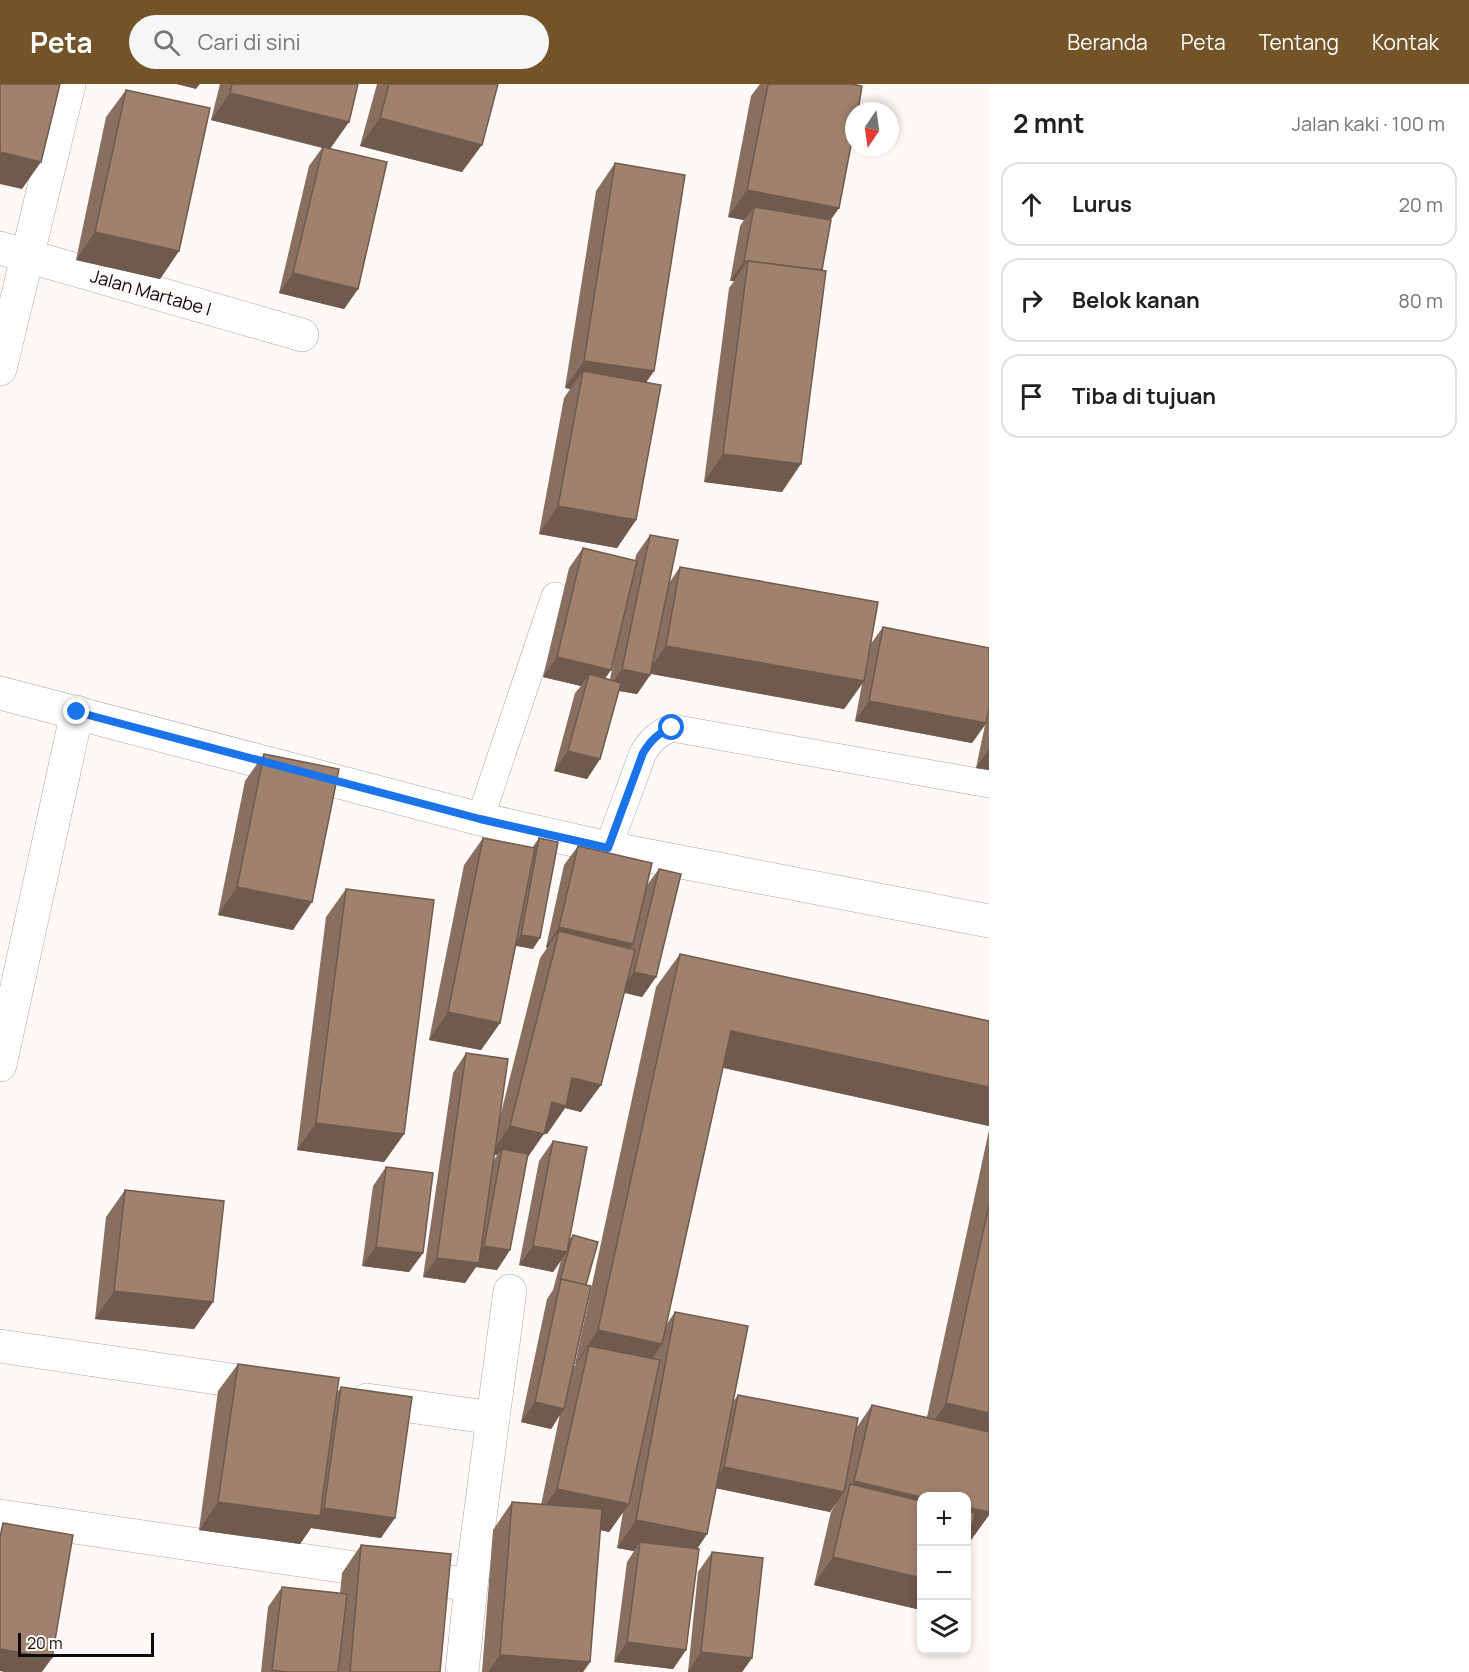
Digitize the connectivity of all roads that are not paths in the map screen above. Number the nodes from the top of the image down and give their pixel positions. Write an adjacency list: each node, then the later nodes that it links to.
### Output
1 (69, 84): 2 (street)
2 (14, 252): 3 (street, Jalan Martabe I); 4 (street)
3 (302, 335)
4 (0, 369)
5 (555, 596): 9 (lane)
6 (0, 693): 7 (street)
7 (77, 712): 9 (street); 12 (street)
8 (989, 784): 10 (lane)
9 (480, 819): 10 (street)
10 (608, 848): 11 (street)
11 (989, 921)
12 (0, 1065)
13 (510, 1291): 17 (street)
14 (0, 1346): 15 (street)
15 (305, 1391)
16 (340, 1396): 17 (street)
17 (493, 1418): 19 (street)
18 (0, 1516): 19 (street)
19 (471, 1585): 20 (street)
20 (462, 1672)

